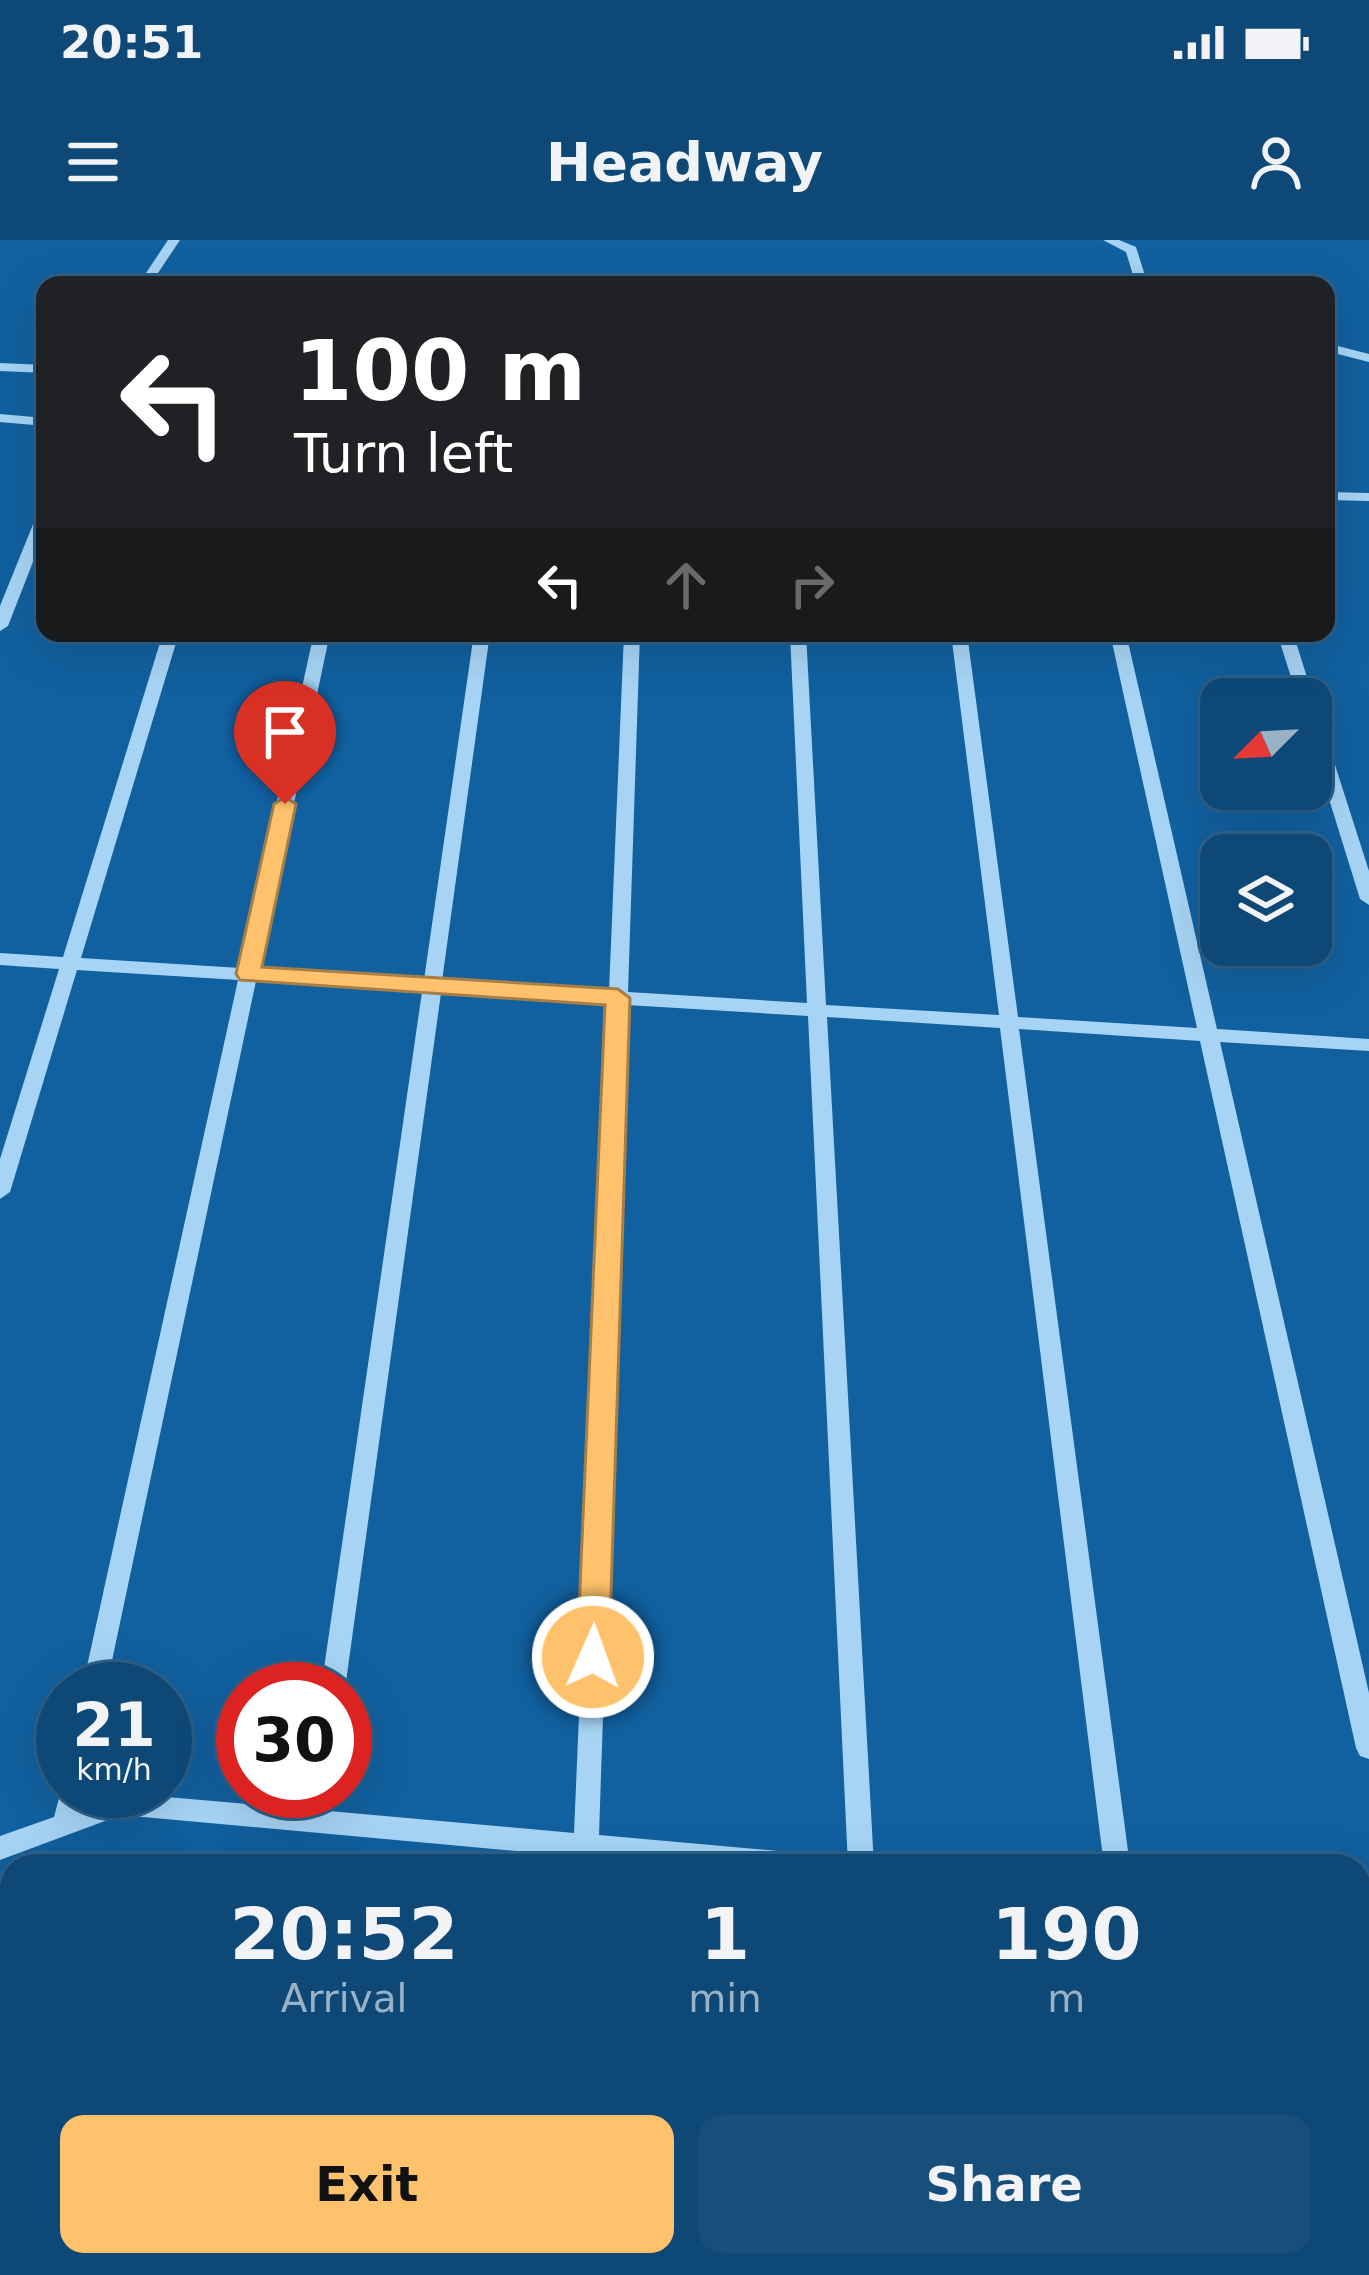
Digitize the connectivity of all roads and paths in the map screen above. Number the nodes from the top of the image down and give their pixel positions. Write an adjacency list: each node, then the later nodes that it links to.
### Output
1 (174, 240): 3 (street)
2 (1109, 240): 4 (street)
3 (150, 276)
4 (1139, 276)
5 (1335, 349): 6 (street)
6 (1369, 358)
7 (0, 367): 8 (street)
8 (36, 369)
9 (0, 418): 10 (street)
10 (36, 421)
11 (1335, 496): 12 (street)
12 (1369, 497)
13 (36, 535): 14 (street)
14 (0, 626)
15 (168, 642): 27 (street)
16 (320, 642): 28 (street)
17 (481, 642): 29 (street)
18 (632, 642): 30 (street)
19 (798, 642): 31 (street)
20 (959, 642): 32 (street)
21 (1120, 642): 33 (street)
22 (1288, 642): 23 (street)
23 (1299, 678)
24 (1332, 781): 25 (street)
25 (1369, 898)
26 (0, 959): 27 (street)
27 (70, 964): 28 (street); 35 (street)
28 (248, 974): 29 (street); 36 (street)
29 (432, 986): 30 (street); 37 (street)
30 (618, 998): 31 (street); 43 (street)
31 (817, 1010): 32 (street); 46 (street)
32 (1009, 1022): 33 (street); 47 (street)
33 (1208, 1035): 34 (street); 38 (street)
34 (1369, 1045)
35 (0, 1192)
36 (100, 1662)
37 (338, 1662)
38 (1369, 1748)
39 (66, 1818): 42 (street)
40 (315, 1818): 41 (street)
41 (315, 1821): 42 (street); 43 (street)
42 (65, 1824): 44 (street)
43 (586, 1846): 45 (street)
44 (0, 1848)
45 (677, 1854)
46 (860, 1854)
47 (1115, 1854)

